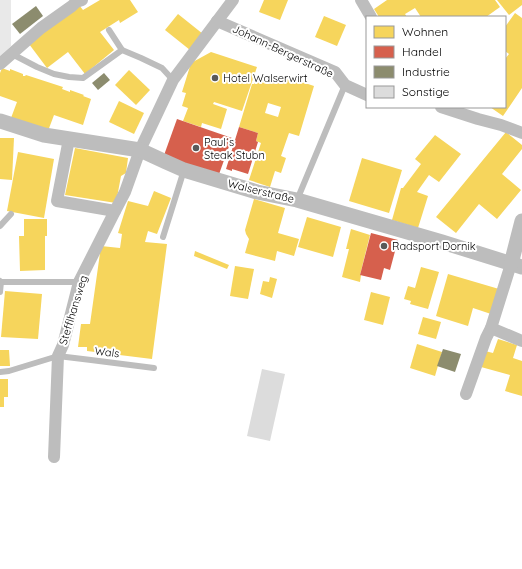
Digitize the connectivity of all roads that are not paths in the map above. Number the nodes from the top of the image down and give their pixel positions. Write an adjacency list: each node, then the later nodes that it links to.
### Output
1 (82, 0): 8 (street)
2 (233, 0): 5 (street, Stefflhansweg)
3 (361, 0): 4 (street)
4 (370, 16)
5 (217, 21): 10 (street, Stefflhansweg); 11 (street, Johann-Bergerstraße)
6 (109, 30): 7 (lane)
7 (122, 50): 8 (lane); 10 (lane)
8 (11, 53): 9 (street)
9 (0, 64)
10 (173, 80): 17 (street, Stefflhansweg)
11 (345, 85): 12 (street, Johann-Bergerstraße); 19 (lane)
12 (366, 95)
13 (444, 108): 15 (street)
14 (0, 121): 16 (street, Walserstraße)
15 (522, 133)
16 (69, 139): 17 (street, Walserstraße); 20 (street)
17 (140, 150): 18 (street, Walserstraße); 20 (street, Stefflhansweg)
18 (184, 170): 19 (street, Walserstraße); 24 (lane)
19 (297, 200): 25 (street, Walserstraße)
20 (115, 211): 27 (street, Stefflhansweg)
21 (11, 214): 23 (lane)
22 (522, 221): 25 (street)
23 (0, 226)
24 (163, 237)
25 (516, 266): 29 (street)
26 (0, 281): 27 (lane); 28 (lane)
27 (80, 282): 31 (street, Stefflhansweg)
28 (0, 292)
29 (491, 328): 30 (street); 34 (street)
30 (522, 341)
31 (58, 356): 32 (lane, Wals); 33 (lane); 35 (street, Stefflhansweg)
32 (154, 368)
33 (0, 372)
34 (466, 394)
35 (54, 457)

